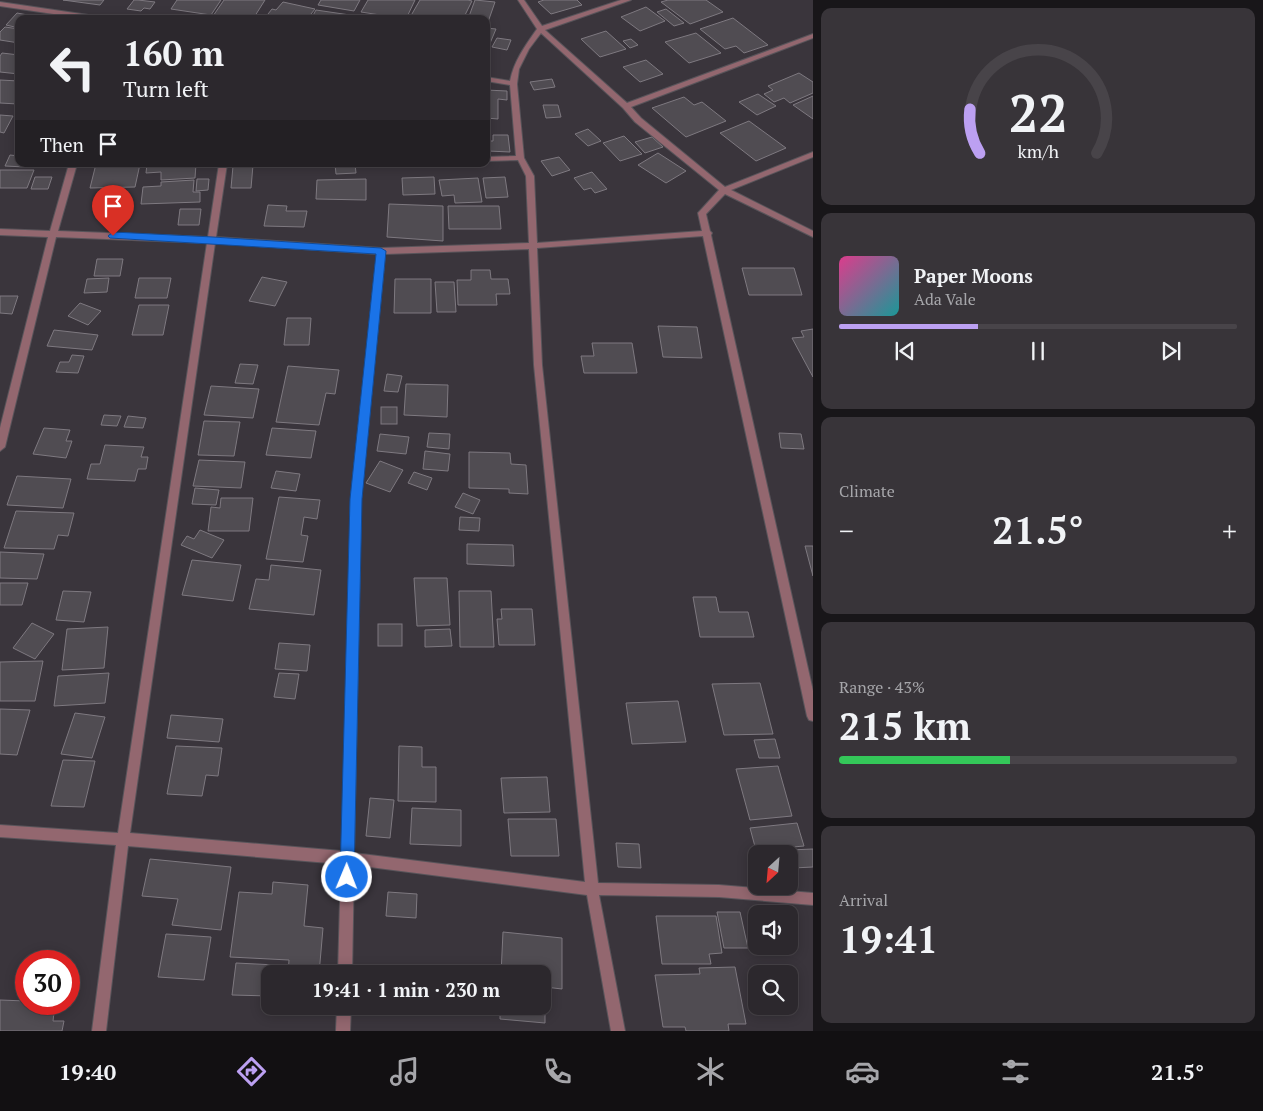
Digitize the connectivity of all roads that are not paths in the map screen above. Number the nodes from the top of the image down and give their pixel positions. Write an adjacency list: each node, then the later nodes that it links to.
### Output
1 (519, 0): 5 (street)
2 (628, 0): 5 (street)
3 (0, 5): 4 (street)
4 (73, 15)
5 (540, 29): 8 (street); 9 (street)
6 (813, 36): 9 (street)
7 (490, 80): 8 (street)
8 (513, 84): 11 (street)
9 (626, 106): 15 (street)
10 (813, 154): 15 (street)
11 (520, 158): 12 (street); 21 (street)
12 (490, 159)
13 (72, 167): 17 (street)
14 (223, 167): 20 (street)
15 (724, 190): 18 (street); 19 (street)
16 (0, 232): 17 (street)
17 (53, 233): 20 (street); 23 (street)
18 (708, 233): 21 (street); 24 (street)
19 (813, 234)
20 (213, 240): 22 (street); 26 (street)
21 (533, 246): 22 (street); 28 (street)
22 (381, 251): 27 (street)
23 (0, 447)
24 (813, 716)
25 (0, 831): 26 (street)
26 (123, 839): 27 (street); 32 (street)
27 (347, 858): 28 (street); 30 (street)
28 (592, 889): 29 (street); 34 (street)
29 (813, 900)
30 (344, 965)
31 (344, 1015): 33 (street)
32 (99, 1031)
33 (343, 1031)
34 (618, 1031)

